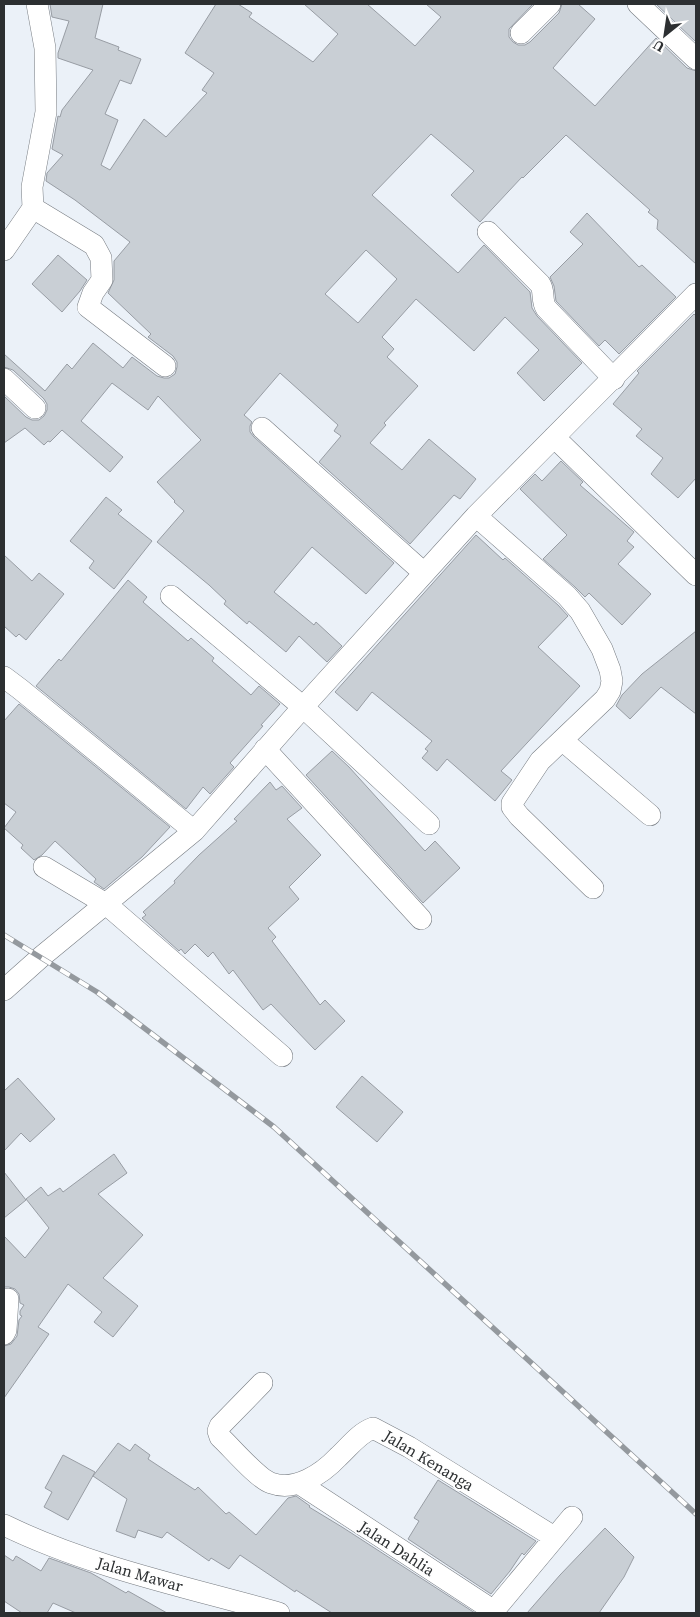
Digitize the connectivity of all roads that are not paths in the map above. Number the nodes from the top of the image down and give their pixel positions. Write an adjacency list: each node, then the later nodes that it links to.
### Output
1 (37, 4): 6 (street)
2 (550, 4): 4 (street)
3 (638, 4): 5 (street)
4 (521, 34)
5 (696, 59)
6 (32, 208): 8 (street); 10 (street)
7 (488, 232): 12 (street)
8 (4, 250)
9 (696, 294): 12 (street)
10 (165, 366)
11 (4, 379): 13 (street)
12 (614, 379): 15 (street)
13 (35, 408)
14 (262, 428): 17 (street)
15 (554, 437): 16 (street); 18 (street)
16 (476, 516): 17 (street); 22 (street)
17 (424, 573): 21 (street)
18 (696, 575)
19 (171, 596): 21 (street)
20 (4, 677): 26 (street)
21 (303, 706): 23 (street); 25 (street)
22 (562, 740): 24 (street); 28 (street)
23 (265, 749): 26 (street); 30 (street)
24 (650, 815)
25 (429, 824)
26 (194, 831): 29 (street)
27 (44, 867): 29 (street)
28 (593, 888)
29 (106, 904): 31 (street); 32 (street)
30 (422, 919)
31 (4, 990)
32 (282, 1056)
33 (8, 1299): 34 (street)
34 (4, 1334)
35 (262, 1384): 36 (street)
36 (300, 1484): 39 (street, Jalan Kenanga); 40 (street, Jalan Dahlia)
37 (572, 1517): 39 (street)
38 (4, 1525): 41 (street, Jalan Mawar)
39 (554, 1537): 40 (street)
40 (493, 1612)
41 (279, 1613)

